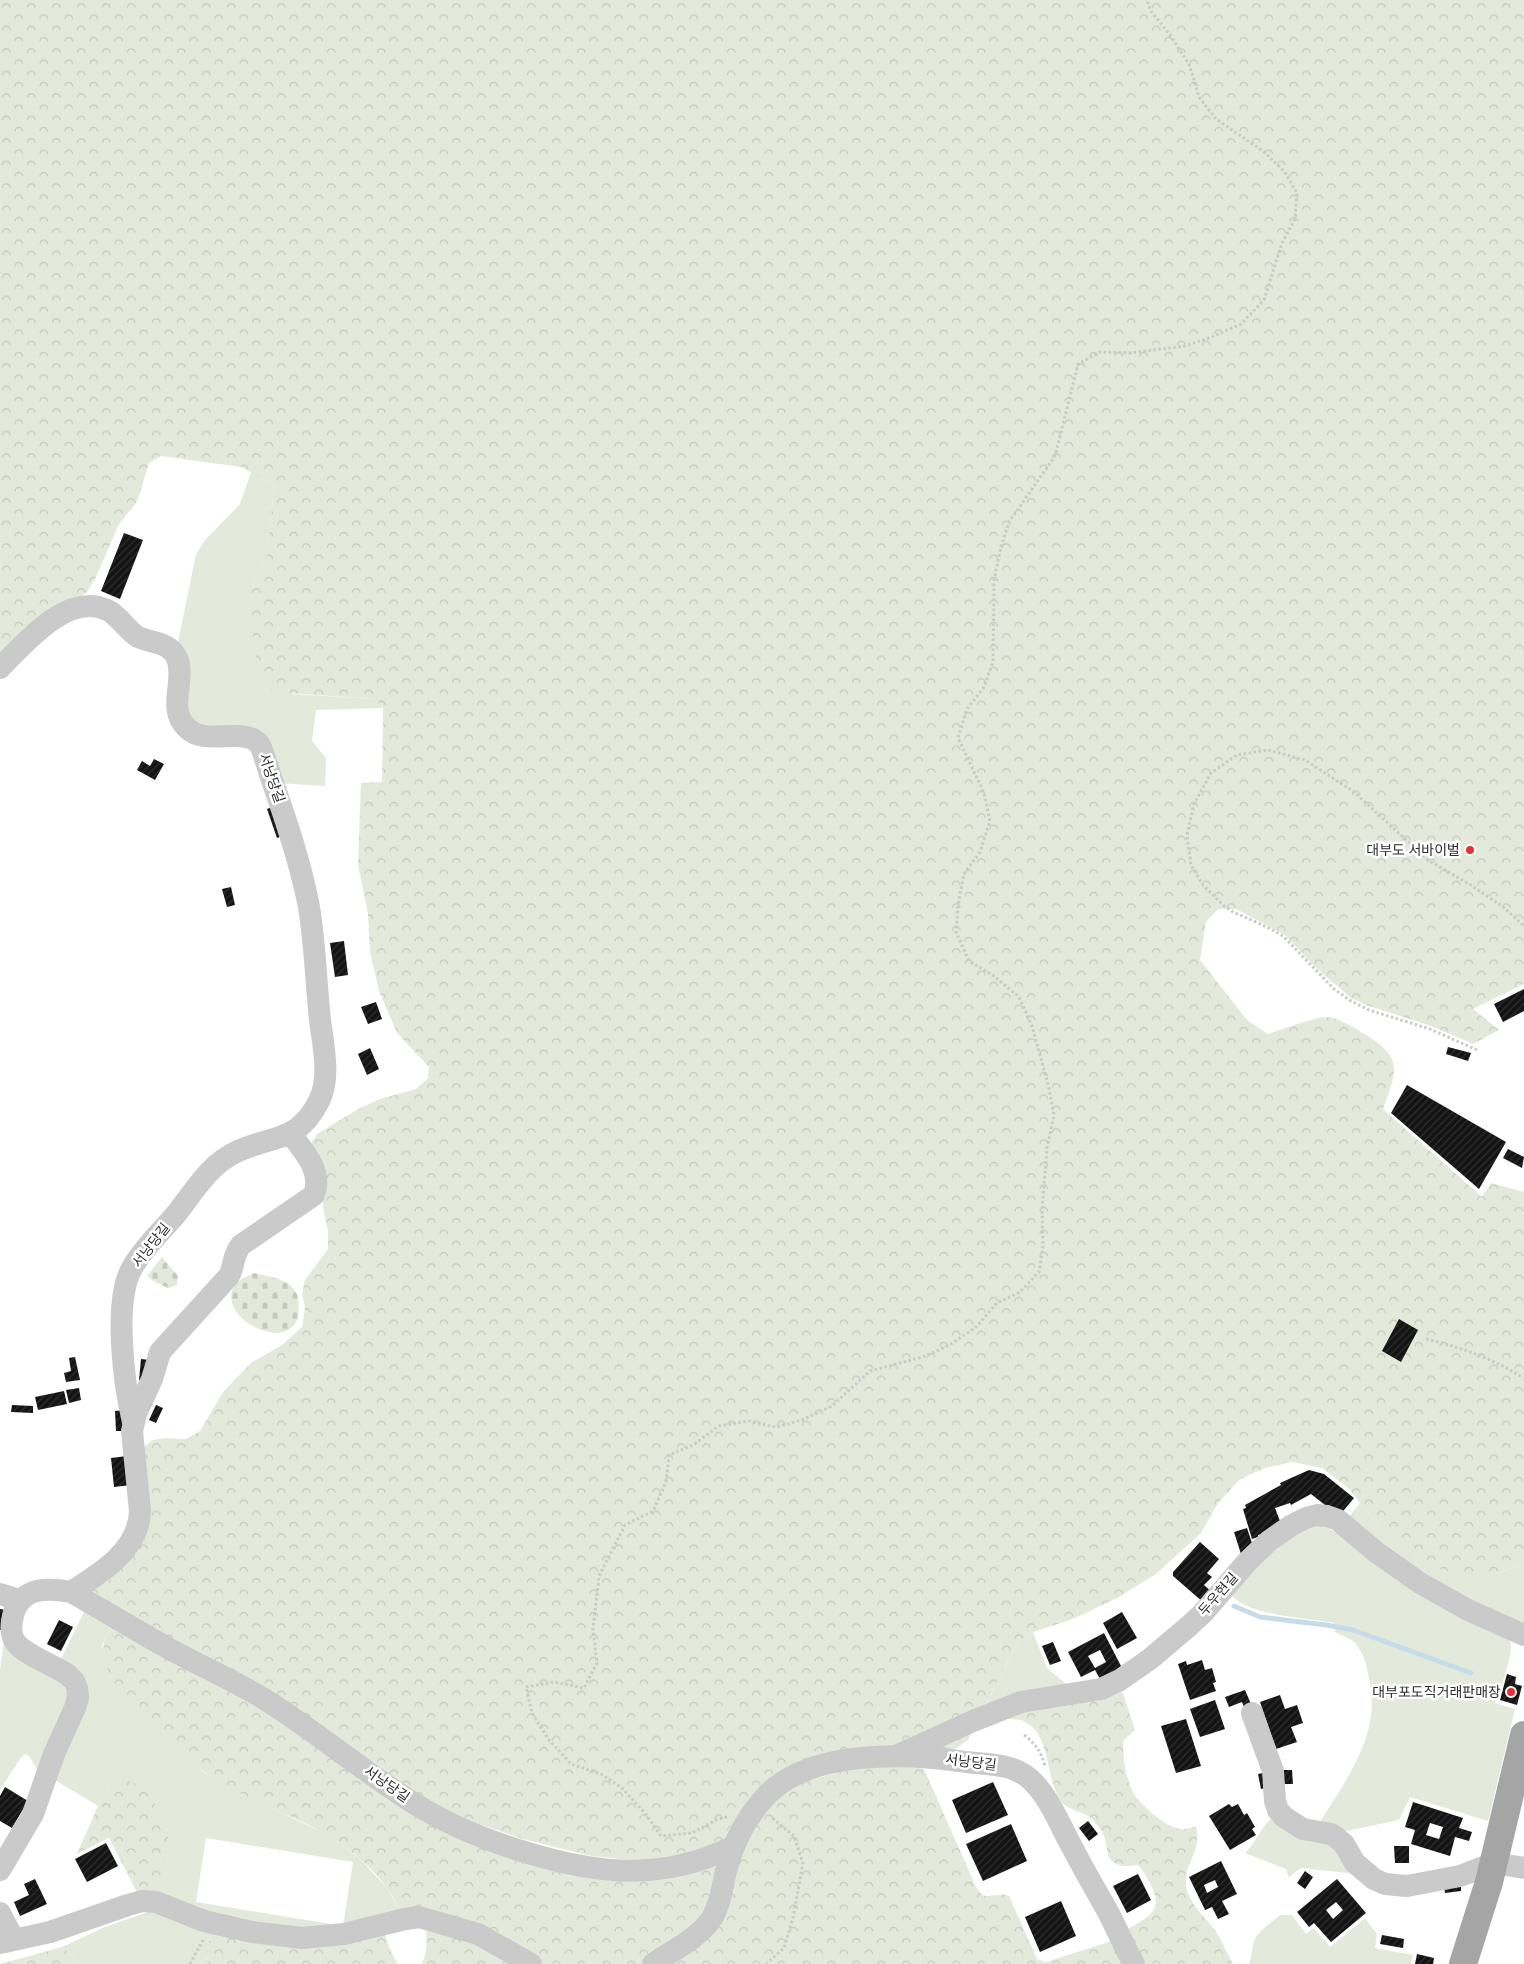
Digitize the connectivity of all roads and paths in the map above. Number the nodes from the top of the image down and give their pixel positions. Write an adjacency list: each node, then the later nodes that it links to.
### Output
1 (1147, 0): 15 (path)
2 (0, 668): 5 (lane, 서낭당길)
3 (1524, 926): 4 (path)
4 (1477, 1050)
5 (291, 1134): 8 (lane, 서낭당길); 8 (lane, 서낭당길)
6 (1426, 1339): 7 (path)
7 (1524, 1378)
8 (132, 1422): 9 (lane, 서낭당길)
9 (71, 1592): 10 (lane, 서낭당길); 16 (lane, 서낭당길)
10 (10, 1597): 18 (lane, 서낭당길)
11 (1524, 1635): 14 (lane, 두우현길)
12 (1252, 1713): 19 (lane)
13 (1524, 1735): 19 (main road)
14 (896, 1756): 15 (lane, 서낭당길); 27 (lane, 서낭당길)
15 (757, 1818): 16 (lane, 서낭당길); 26 (path)
16 (734, 1846): 25 (lane, 서낭당길)
17 (1524, 1868): 19 (lane)
18 (0, 1870)
19 (1491, 1872): 28 (main road); 29 (main road)
20 (0, 1913): 22 (lane)
21 (210, 1923): 22 (lane); 23 (path); 24 (lane)
22 (7, 1941)
23 (190, 1964)
24 (531, 1964)
25 (653, 1964)
26 (766, 1964)
27 (1134, 1964)
28 (1463, 1964)
29 (1481, 1964)

